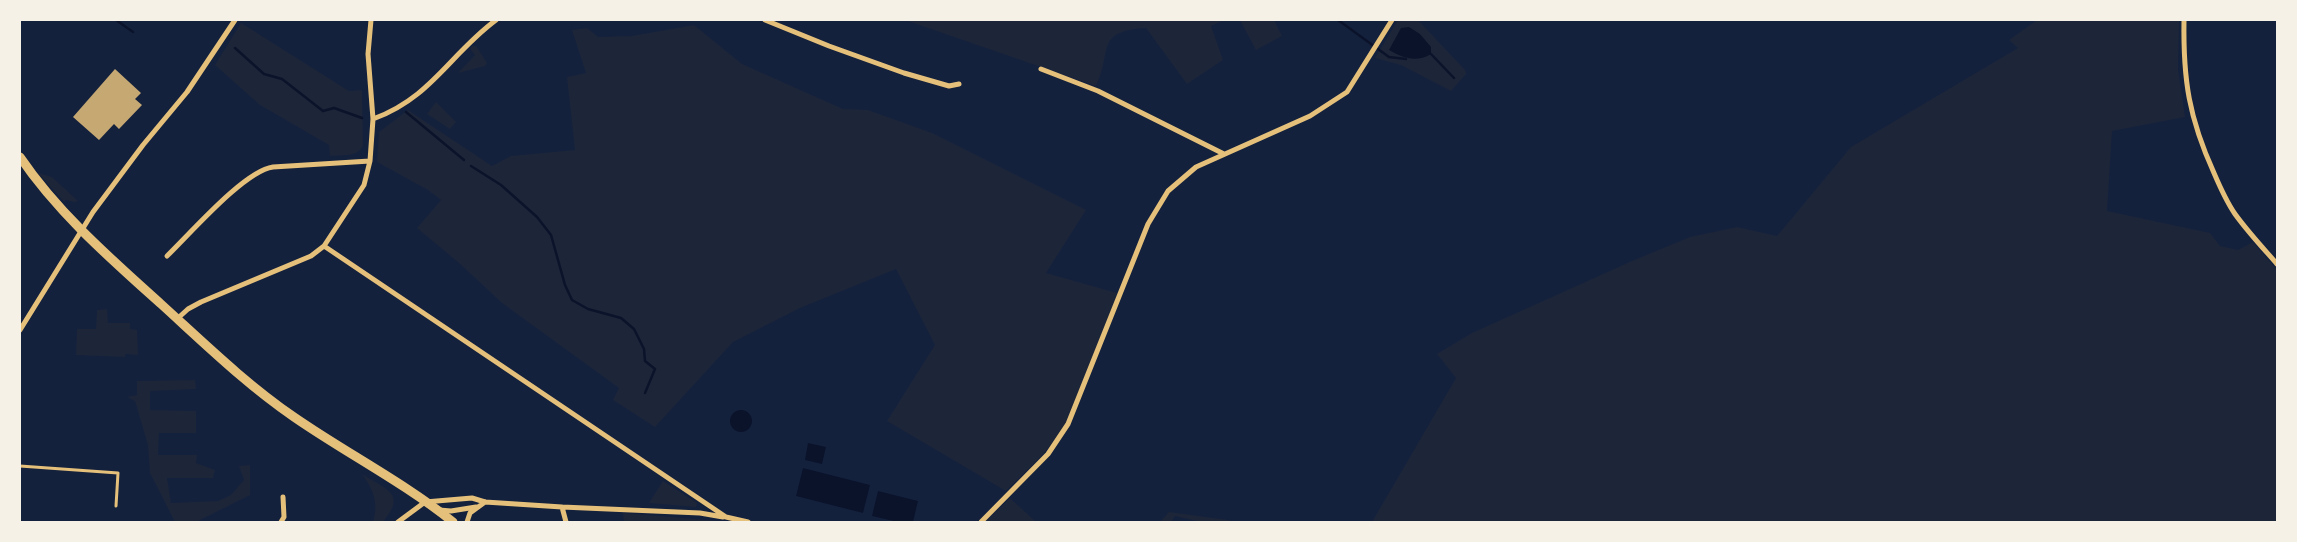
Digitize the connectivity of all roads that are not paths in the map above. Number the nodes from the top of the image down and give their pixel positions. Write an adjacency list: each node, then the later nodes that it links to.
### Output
1 (235, 20): 13 (street)
2 (371, 20): 9 (street)
3 (496, 20): 9 (street)
4 (765, 20): 8 (street)
5 (1392, 20): 10 (street)
6 (2184, 20): 16 (street)
7 (1041, 69): 10 (street)
8 (959, 84)
9 (373, 119): 12 (street)
10 (1224, 154): 34 (street)
11 (20, 157): 13 (main road)
12 (370, 162): 14 (street); 15 (street)
13 (83, 231): 17 (main road); 18 (street)
14 (324, 246): 17 (street); 27 (street)
15 (167, 256)
16 (2277, 264)
17 (177, 319): 22 (main road)
18 (20, 330)
19 (20, 466): 24 (lane)
20 (283, 497): 29 (street)
21 (456, 499): 22 (street); 23 (street); 28 (street)
22 (425, 502): 28 (main road); 30 (street)
23 (485, 502): 25 (street); 26 (street)
24 (116, 506)
25 (476, 507): 28 (street); 31 (street)
26 (562, 507): 27 (street); 32 (street)
27 (726, 517): 33 (street)
28 (451, 518)
29 (281, 522)
30 (398, 522)
31 (467, 522)
32 (566, 522)
33 (748, 522)
34 (981, 522)

